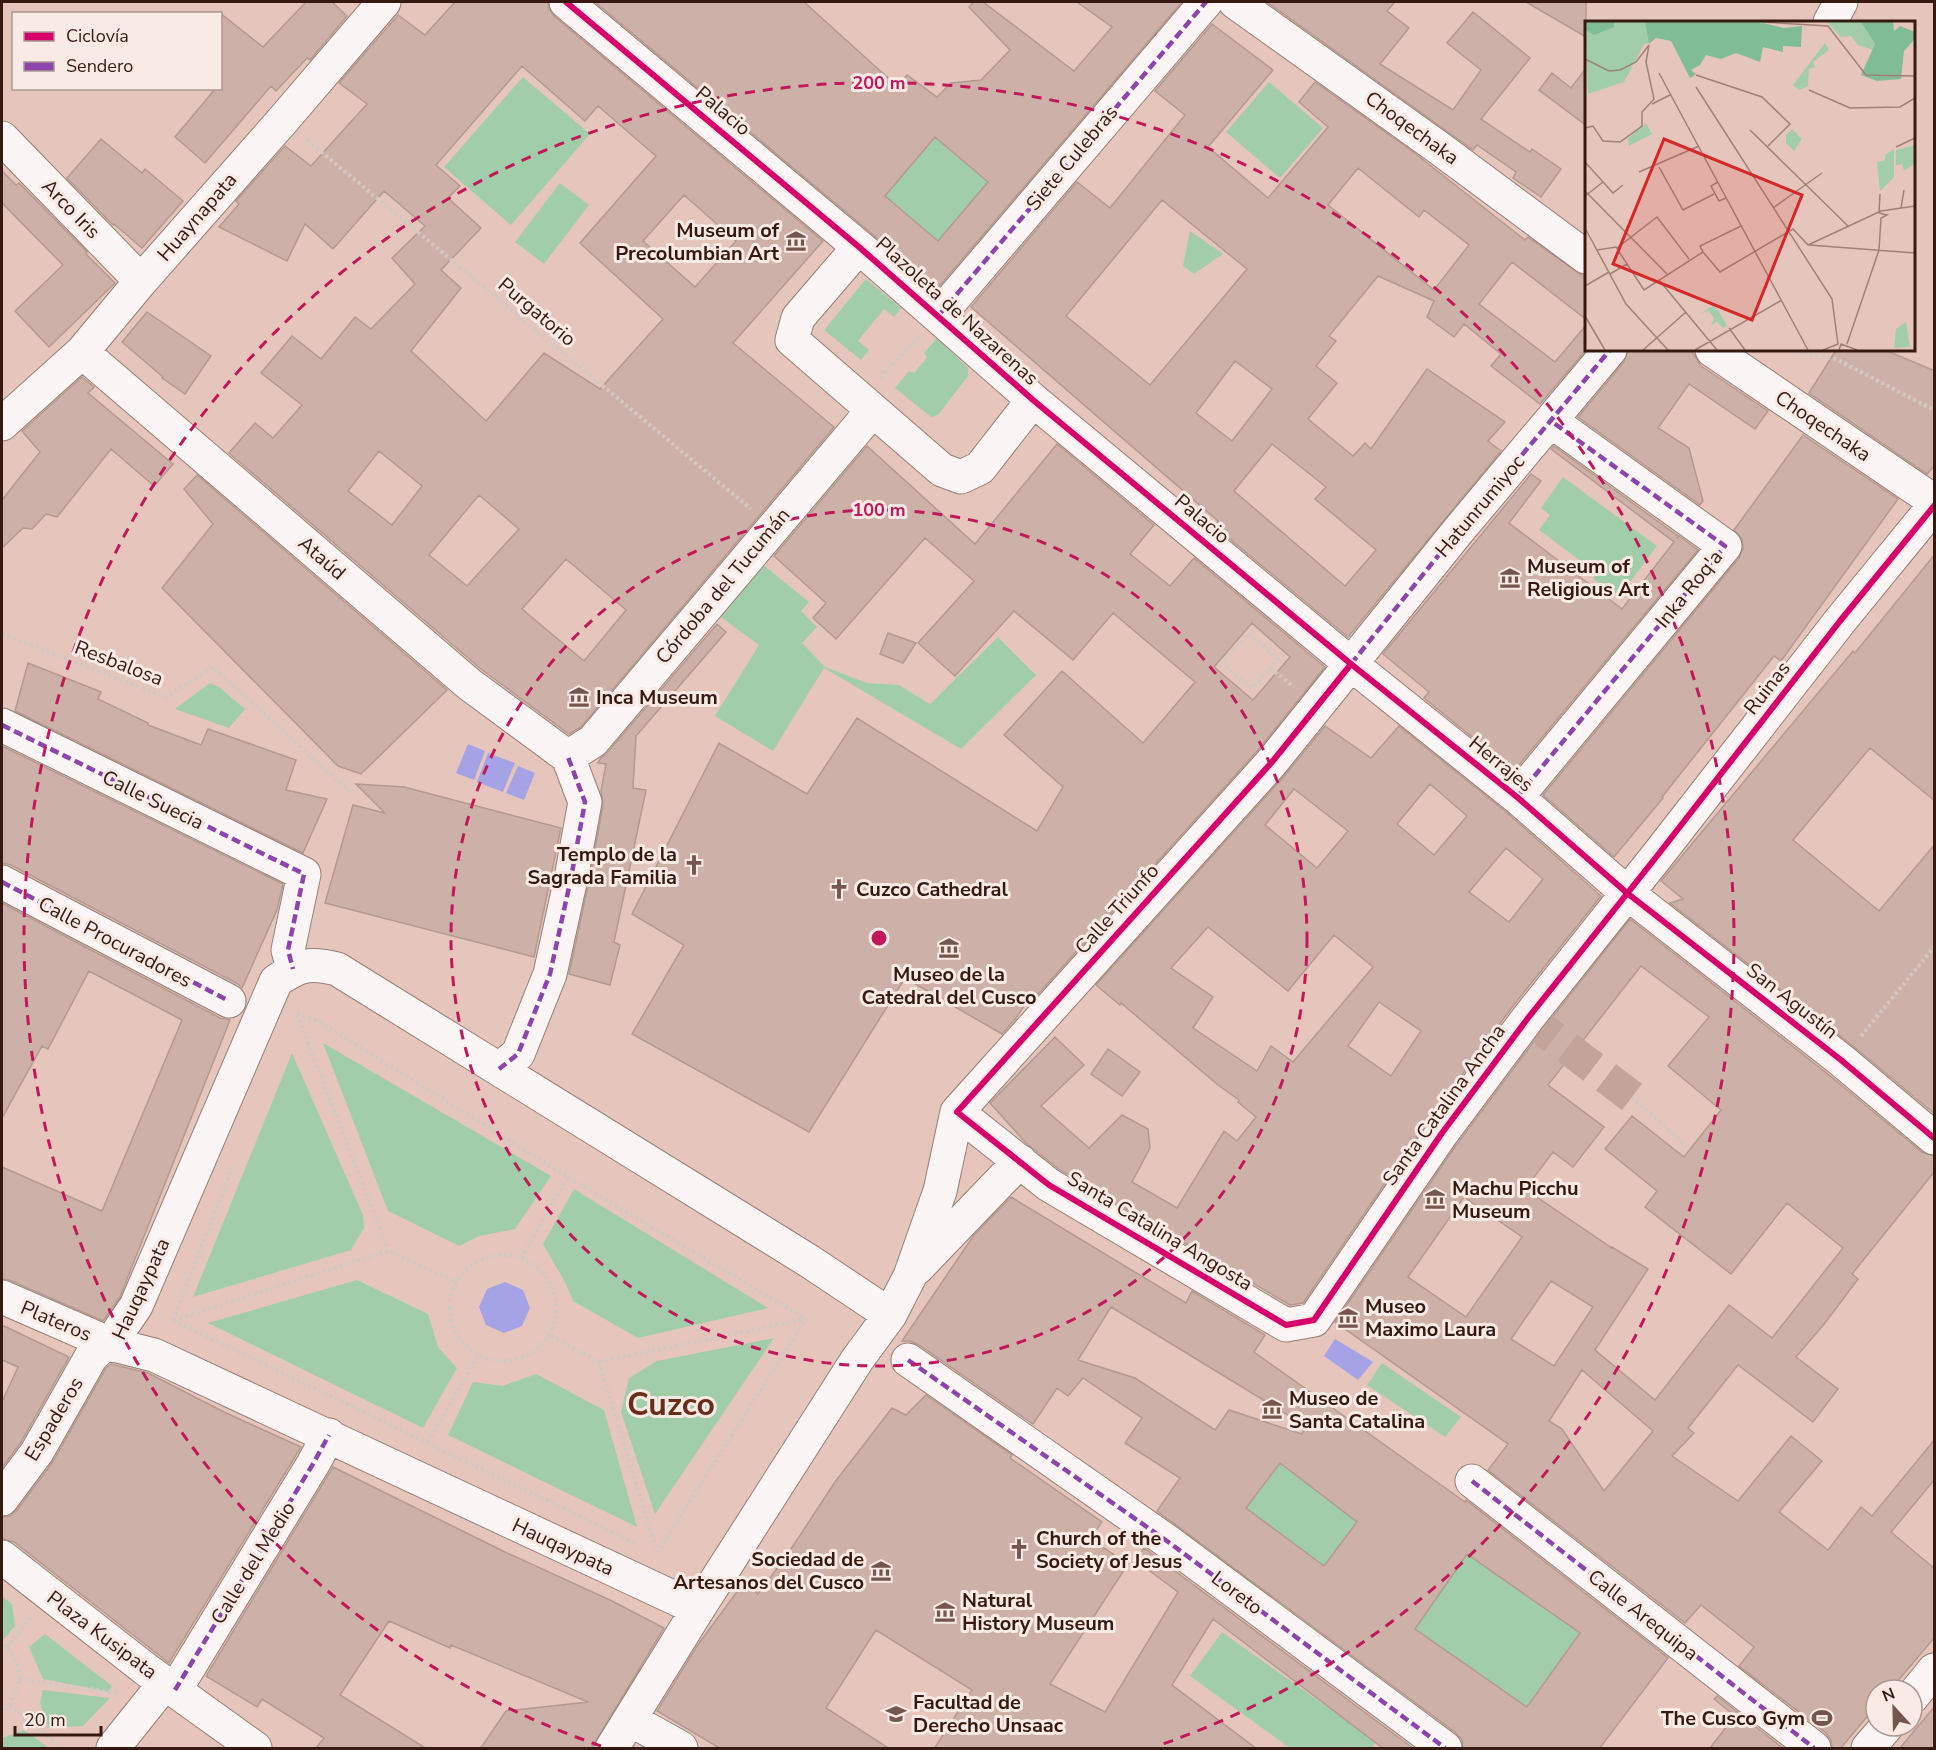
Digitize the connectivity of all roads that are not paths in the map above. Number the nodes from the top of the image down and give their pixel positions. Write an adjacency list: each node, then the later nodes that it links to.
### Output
1 (384, 2): 10 (street, Huaynapata)
2 (566, 2): 8 (street, Palacio)
3 (1206, 2): 11 (street, Siete Culebras)
4 (1235, 2): 9 (street, Choqechaka)
5 (1841, 2): 6 (street)
6 (1831, 21)
7 (2, 138): 10 (street, Arco Iris)
8 (860, 246): 11 (street, Plazoleta de Nazarenas); 15 (street, Plazoleta de Nazarenas)
9 (1585, 256)
10 (141, 281): 14 (street, Huaynapata)
11 (939, 315): 16 (street, Plazoleta de Nazarenas)
12 (1609, 351): 17 (street, Hatunrumiyoc)
13 (1713, 351): 19 (street, Choqechaka)
14 (82, 352): 18 (street, Huaynapata); 23 (street, Ataúd)
15 (874, 396): 16 (street, Plazoleta de Nazarenas); 23 (street, Córdoba del Tucumán)
16 (1033, 400): 21 (street, Palacio)
17 (1551, 421): 21 (street, Hatunrumiyoc); 24 (street, Inka Roq'a)
18 (2, 424)
19 (1935, 501)
20 (1935, 506): 26 (street, Ruinas)
21 (1351, 664): 24 (street, Herrajes); 30 (street, Calle Triunfo)
22 (2, 725): 27 (street, Calle Suecia)
23 (568, 757): 29 (street)
24 (1517, 797): 26 (street, Herrajes)
25 (2, 882): 28 (street, Calle Procuradores)
26 (1627, 893): 31 (street, San Agustín); 36 (street, Santa Catalina Ancha)
27 (293, 969): 29 (street); 37 (street, Hauqaypata)
28 (229, 1001)
29 (499, 1069): 35 (street)
30 (957, 1112): 32 (street); 33 (street)
31 (1935, 1138)
32 (1020, 1161): 33 (street); 36 (street, Santa Catalina Angosta)
33 (910, 1276): 35 (street)
34 (2, 1297): 37 (street, Plateros)
35 (890, 1315): 43 (street)
36 (1286, 1325)
37 (110, 1344): 39 (street, Hauqaypata); 41 (street, Espaderos)
38 (908, 1360): 51 (street, Loreto)
39 (329, 1435): 43 (street, Hauqaypata); 46 (street, Calle del Medio)
40 (1472, 1481): 52 (street, Calle Arequipa)
41 (2, 1499)
42 (2, 1557): 46 (street, Plaza Kusipata)
43 (698, 1609): 47 (street)
44 (1935, 1670): 45 (street)
45 (1924, 1683)
46 (170, 1686): 48 (street, Plaza Kusipata); 49 (street)
47 (620, 1740): 50 (street)
48 (113, 1749)
49 (255, 1749)
50 (681, 1749)
51 (1445, 1749)
52 (1814, 1749)

